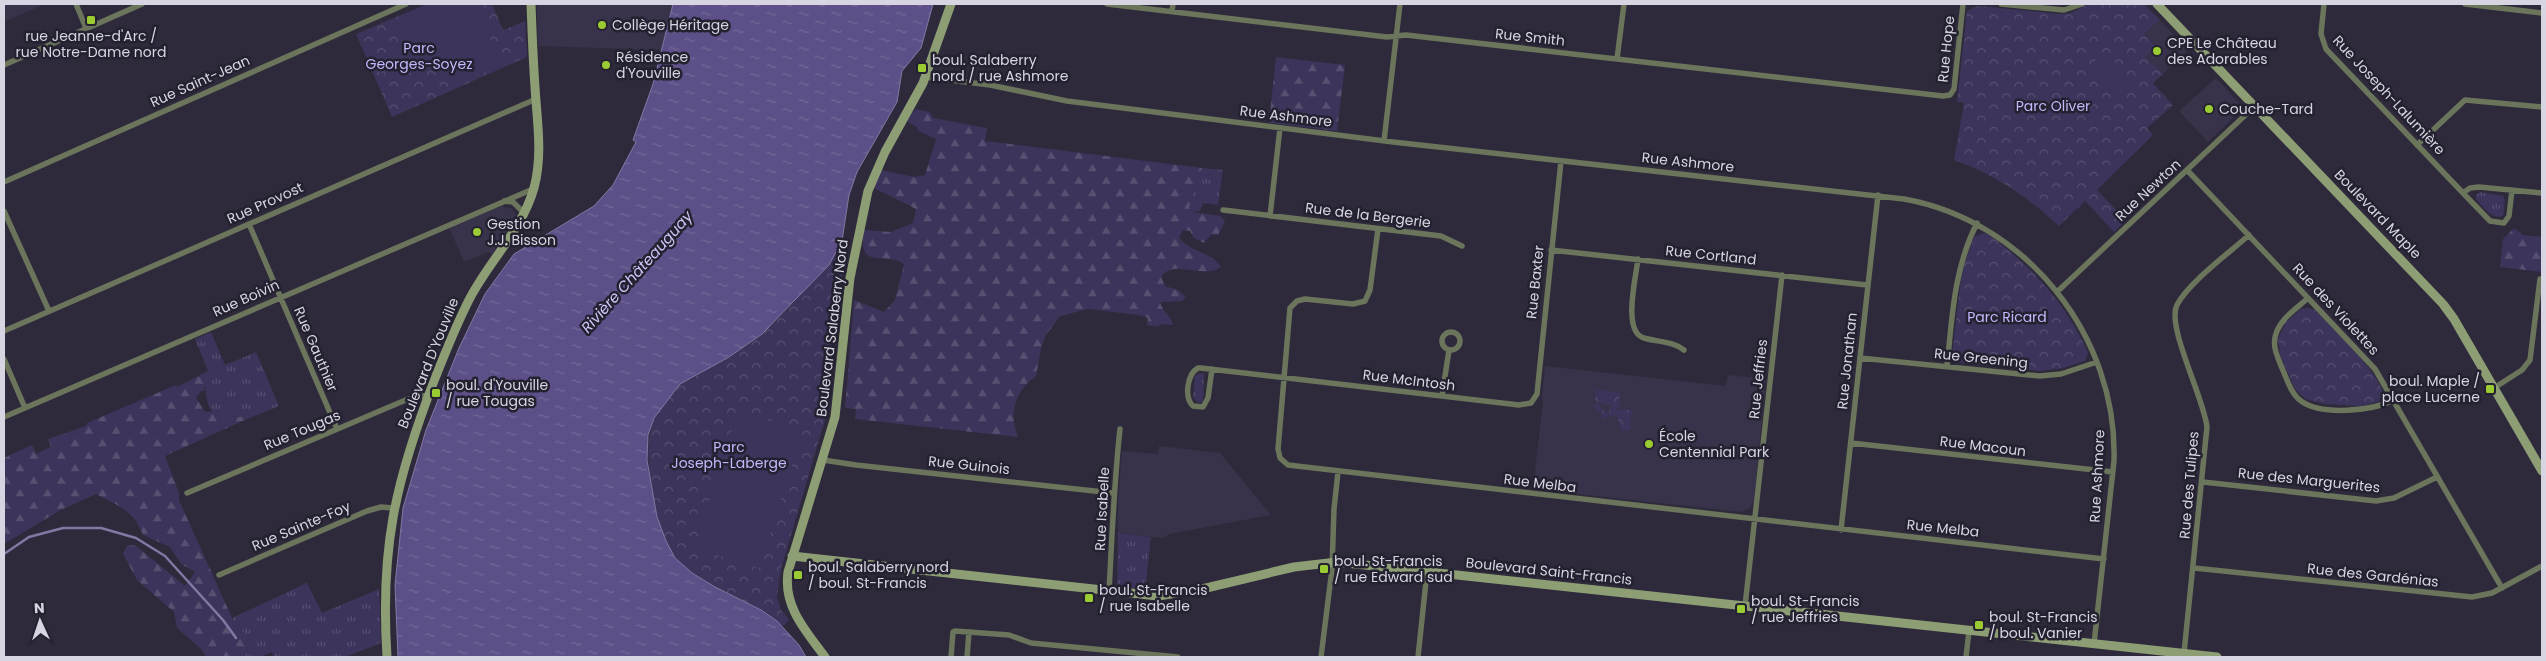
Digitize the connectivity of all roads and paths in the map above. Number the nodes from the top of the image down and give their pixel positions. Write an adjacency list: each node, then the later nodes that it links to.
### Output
1 (76, 4): 18 (street)
2 (142, 4): 18 (street)
3 (406, 4): 32 (street, Rue Saint-Jean)
4 (530, 4): 24 (street, Boulevard D'Youville)
5 (951, 4): 22 (street, Boulevard Salaberry Nord)
6 (1107, 4): 16 (street, Rue Smith)
7 (1173, 4): 16 (street)
8 (1400, 4): 19 (street)
9 (1624, 4): 20 (street)
10 (1963, 4): 23 (street, Rue Hope)
11 (2001, 4): 12 (street)
12 (2082, 4)
13 (2158, 4): 25 (street, Boulevard Maple)
14 (2324, 4): 29 (street, Rue Joseph-Lalumière)
15 (2465, 4): 17 (street)
16 (1172, 12): 19 (street, Rue Smith)
17 (2542, 13)
18 (86, 28): 21 (street)
19 (1396, 36): 20 (street, Rue Smith); 28 (street)
20 (1617, 59): 23 (street, Rue Smith)
21 (4, 65)
22 (925, 77): 27 (street, Rue Ashmore); 76 (street, Boulevard Salaberry Nord)
23 (1950, 95)
24 (536, 99): 33 (street, Boulevard D'Youville); 44 (street, Rue Provost)
25 (2255, 106): 31 (street, Rue Newton); 66 (street, Boulevard Maple)
26 (2542, 107): 29 (street)
27 (1280, 128): 28 (street, Rue Ashmore); 42 (street)
28 (1384, 141): 30 (street, Rue Ashmore)
29 (2417, 145): 35 (street, Rue Joseph-Lalumière)
30 (1560, 160): 37 (street, Rue Ashmore); 48 (street, Rue Baxter)
31 (2187, 170): 46 (street, Rue des Violettes); 53 (street, Rue Newton)
32 (4, 182)
33 (533, 189): 38 (street, Rue Boivin); 41 (street, Boulevard D'Youville)
34 (2512, 190): 35 (street); 35 (street, Rue Joseph-Lalumière); 36 (street)
35 (2463, 193)
36 (2542, 193)
37 (1878, 195): 43 (street, Rue Ashmore); 52 (street, Rue Jonathan)
38 (500, 202): 41 (street); 54 (street, Rue Boivin)
39 (1223, 210): 42 (street, Rue de la Bergerie)
40 (4, 211): 56 (street)
41 (524, 213): 67 (street, Boulevard D'Youville)
42 (1270, 216): 45 (street, Rue de la Bergerie)
43 (1977, 223): 53 (street, Rue Ashmore); 63 (street)
44 (248, 224): 54 (street, Rue Gauthier); 56 (street, Rue Provost)
45 (1378, 229): 47 (street, Rue de la Bergerie); 65 (street, Rue Melba)
46 (2249, 235): 55 (street, Rue des Violettes); 81 (street, Rue des Tulipes)
47 (1462, 246)
48 (1551, 250): 49 (street, Rue Cortland); 70 (street, Rue Baxter)
49 (1638, 259): 50 (street, Rue Cortland); 59 (street)
50 (1782, 275): 52 (street, Rue Cortland); 85 (street, Rue Jeffries)
51 (2540, 279): 66 (street)
52 (1867, 285): 61 (street, Rue Jonathan)
53 (2058, 291): 62 (street, Rue Ashmore)
54 (280, 297): 71 (street, Rue Boivin); 73 (street, Rue Gauthier)
55 (2308, 298): 69 (street, Rue des Violettes); 69 (street)
56 (49, 311): 57 (street, Rue Provost)
57 (4, 331)
58 (1449, 350): 68 (street)
59 (1684, 350)
60 (4, 358): 71 (street)
61 (1860, 358): 63 (street, Rue Greening); 75 (street, Rue Jonathan)
62 (2097, 362): 63 (street, Rue Greening); 79 (street, Rue Ashmore)
63 (1947, 367)
64 (1212, 370): 64 (street); 65 (street, Rue McIntosh)
65 (1284, 378): 68 (street, Rue McIntosh); 78 (street, Rue Melba)
66 (2494, 388): 77 (street, Boulevard Maple)
67 (428, 395): 73 (street, Rue Tougas); 84 (street, Boulevard D'Youville)
68 (1442, 396): 70 (street, Rue McIntosh)
69 (2394, 400): 80 (street, Rue des Violettes)
70 (1531, 404)
71 (25, 408): 72 (street, Rue Boivin)
72 (4, 417)
73 (337, 429): 82 (street, Rue Tougas)
74 (1120, 429): 83 (street, Rue Isabelle)
75 (1851, 443): 79 (street, Rue Macoun); 86 (street, Rue Jonathan)
76 (823, 460): 83 (street, Rue Guinois); 87 (street, Boulevard Salaberry Nord)
77 (2542, 471)
78 (1338, 472): 85 (street, Rue Melba); 89 (street)
79 (2113, 472): 88 (street, Rue Ashmore)
80 (2437, 477): 81 (street, Rue des Marguerites); 94 (street, Rue des Violettes)
81 (2203, 482): 91 (street, Rue des Tulipes)
82 (187, 493)
83 (1113, 493): 95 (street, Rue Isabelle)
84 (393, 508): 93 (street, Rue Sainte-Foy); 101 (street, Boulevard D'Youville)
85 (1755, 520): 86 (street, Rue Melba); 96 (street, Rue Jeffries)
86 (1841, 530): 88 (street, Rue Melba)
87 (792, 556): 95 (street, Boulevard Saint-Francis); 102 (street, Boulevard Salaberry Nord)
88 (2104, 559): 99 (street, Rue Ashmore)
89 (1332, 561): 92 (street, Boulevard Saint-Francis); 95 (street, Boulevard Saint-Francis); 106 (street)
90 (2542, 566): 94 (street, Rue des Gardénias)
91 (2194, 568): 94 (street, Rue des Gardénias); 100 (street, Rue des Tulipes)
92 (1427, 572): 96 (street, Boulevard Saint-Francis); 107 (street)
93 (219, 574)
94 (2502, 588)
95 (1109, 591)
96 (1745, 606): 97 (street, Boulevard Saint-Francis)
97 (1969, 630): 99 (street, Boulevard Saint-Francis); 108 (street)
98 (969, 632): 103 (street); 104 (street); 105 (street)
99 (2094, 644): 100 (street, Boulevard Saint-Francis)
100 (2184, 652): 109 (street, Boulevard Saint-Francis)
101 (387, 657)
102 (825, 657)
103 (951, 657)
104 (967, 657)
105 (1178, 657)
106 (1321, 657)
107 (1418, 657)
108 (1966, 657)
109 (2217, 657)

